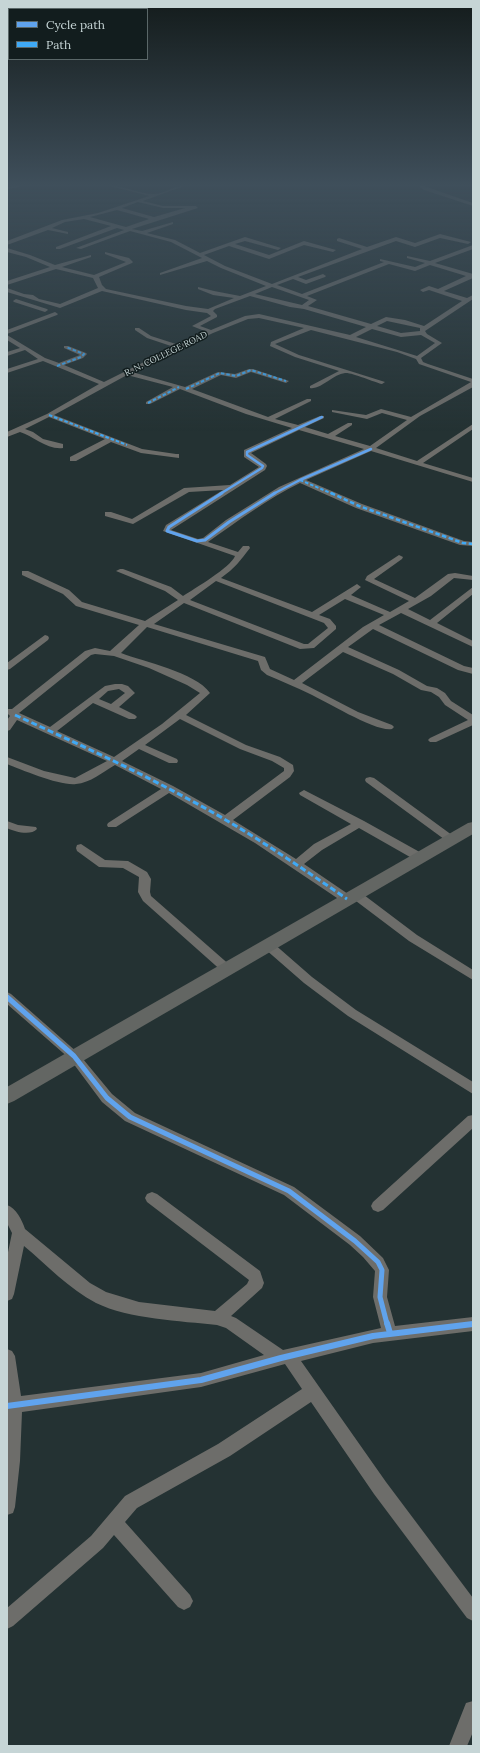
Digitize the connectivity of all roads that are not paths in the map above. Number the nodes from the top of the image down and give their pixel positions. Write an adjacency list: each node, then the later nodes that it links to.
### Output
1 (52, 268): 15 (street)
2 (57, 268): 12 (street)
3 (116, 268): 12 (street)
4 (180, 268): 9 (street)
5 (227, 268): 17 (street)
6 (313, 268): 13 (street)
7 (375, 268): 24 (street)
8 (446, 268): 10 (street)
9 (162, 274)
10 (472, 275): 14 (street)
11 (323, 276): 13 (street)
12 (95, 277): 19 (street)
13 (291, 277): 17 (street)
14 (459, 281): 16 (street); 22 (street)
15 (7, 283)
16 (466, 283)
17 (270, 286): 23 (street); 24 (street)
18 (200, 288): 26 (street)
19 (102, 289): 28 (street); 31 (street)
20 (7, 290): 25 (street)
21 (423, 290): 22 (street)
22 (439, 291): 27 (street)
23 (250, 294): 26 (street); 29 (street)
24 (304, 295): 29 (street)
25 (25, 296): 28 (street); 30 (street)
26 (242, 297): 31 (street)
27 (471, 299): 35 (street)
28 (50, 304): 30 (street)
29 (305, 307): 32 (street)
30 (38, 308): 36 (street)
31 (209, 311): 37 (street, R. N. COLLEGE ROAD)
32 (372, 327): 35 (street); 35 (street); 39 (street)
33 (310, 328): 37 (street); 39 (street); 47 (street)
34 (137, 329): 41 (street)
35 (424, 331): 44 (street)
36 (7, 332)
37 (211, 332): 41 (street, R. N. COLLEGE ROAD)
38 (7, 337): 42 (street)
39 (351, 337): 44 (street)
40 (66, 347): 46 (street)
41 (180, 347): 49 (street, R. N. COLLEGE ROAD)
42 (26, 348): 43 (street); 45 (street)
43 (7, 354)
44 (418, 358): 51 (street)
45 (43, 359): 46 (street); 48 (street)
46 (57, 366): 53 (street)
47 (344, 371): 52 (street); 55 (street)
48 (7, 372)
49 (127, 373): 53 (street, R. N. COLLEGE ROAD); 56 (street)
50 (286, 381): 56 (street)
51 (473, 381)
52 (382, 382)
53 (104, 384): 62 (street, R. N. COLLEGE ROAD)
54 (473, 384): 57 (street)
55 (312, 386)
56 (182, 388): 60 (street); 64 (street)
57 (462, 390): 58 (street); 65 (street)
58 (473, 393)
59 (309, 400): 64 (street)
60 (148, 403)
61 (334, 410): 65 (street)
62 (49, 415): 69 (street, R. N. COLLEGE ROAD); 72 (street)
63 (322, 417): 68 (street)
64 (269, 419): 68 (street)
65 (411, 419): 74 (street)
66 (350, 424): 71 (street)
67 (473, 426): 77 (street)
68 (298, 428): 71 (street); 80 (street)
69 (19, 429): 70 (street, R. N. COLLEGE ROAD); 73 (street)
70 (8, 433)
71 (329, 438): 74 (street)
72 (111, 439): 75 (street); 76 (street)
73 (60, 446)
74 (371, 449): 77 (street); 78 (street)
75 (176, 456)
76 (73, 458)
77 (418, 463): 79 (street)
78 (300, 480): 82 (street); 83 (street)
79 (473, 480)
80 (233, 486): 81 (street); 82 (street)
81 (108, 514)
82 (201, 541): 85 (street)
83 (473, 544)
84 (246, 548): 85 (street)
85 (239, 554): 89 (street)
86 (399, 557): 95 (street)
87 (120, 571): 94 (street)
88 (25, 573): 100 (street)
89 (215, 578): 94 (street); 98 (street)
90 (473, 579): 95 (street)
91 (357, 587): 93 (street)
92 (473, 590): 99 (street)
93 (344, 595): 97 (street); 98 (street)
94 (183, 600): 98 (street); 100 (street)
95 (416, 602): 96 (street)
96 (401, 609): 97 (street); 99 (street)
97 (390, 615): 101 (street)
98 (312, 616)
99 (431, 623): 103 (street)
100 (147, 624): 105 (street); 108 (street)
101 (372, 626): 104 (street); 107 (street)
102 (45, 638): 106 (street)
103 (473, 644)
104 (342, 648): 108 (street); 114 (street)
105 (114, 653): 111 (street); 112 (street)
106 (7, 667)
107 (473, 671)
108 (295, 684): 115 (street)
109 (92, 699): 110 (street); 110 (street); 117 (street)
110 (112, 708): 113 (street)
111 (12, 712): 116 (street); 117 (street)
112 (179, 715): 119 (street); 126 (street)
113 (132, 717)
114 (473, 720): 118 (street)
115 (389, 727)
116 (7, 728)
117 (51, 731): 121 (street)
118 (432, 740)
119 (138, 745): 121 (street); 122 (street)
120 (7, 760): 121 (street)
121 (116, 761): 124 (street)
122 (173, 761)
123 (370, 780): 132 (street)
124 (169, 788): 126 (street); 129 (street)
125 (304, 793): 127 (street)
126 (224, 820): 135 (street)
127 (360, 822): 134 (street); 135 (street)
128 (7, 824): 131 (street)
129 (112, 825)
130 (473, 827): 132 (main road)
131 (32, 829)
132 (452, 840): 134 (main road)
133 (81, 848): 138 (street)
134 (420, 858): 136 (main road)
135 (297, 864): 136 (street)
136 (352, 897): 137 (main road); 139 (street)
137 (269, 946): 138 (main road); 142 (street)
138 (228, 970): 141 (main road)
139 (473, 976)
140 (7, 998): 141 (street)
141 (74, 1056): 143 (main road); 152 (street)
142 (473, 1089)
143 (7, 1096)
144 (473, 1120): 146 (street)
145 (152, 1198): 150 (street)
146 (378, 1206)
147 (7, 1211): 148 (street)
148 (19, 1233): 149 (street); 150 (street)
149 (7, 1294)
150 (217, 1318): 154 (street)
151 (473, 1324): 152 (street)
152 (390, 1333): 154 (street)
153 (7, 1356): 156 (street)
154 (285, 1357): 155 (street); 156 (street)
155 (313, 1391): 158 (street); 160 (street)
156 (11, 1405): 157 (street)
157 (7, 1507)
158 (114, 1522): 159 (street); 161 (street)
159 (184, 1601)
160 (473, 1612)
161 (7, 1620)
162 (473, 1710): 163 (street)
163 (458, 1746)

